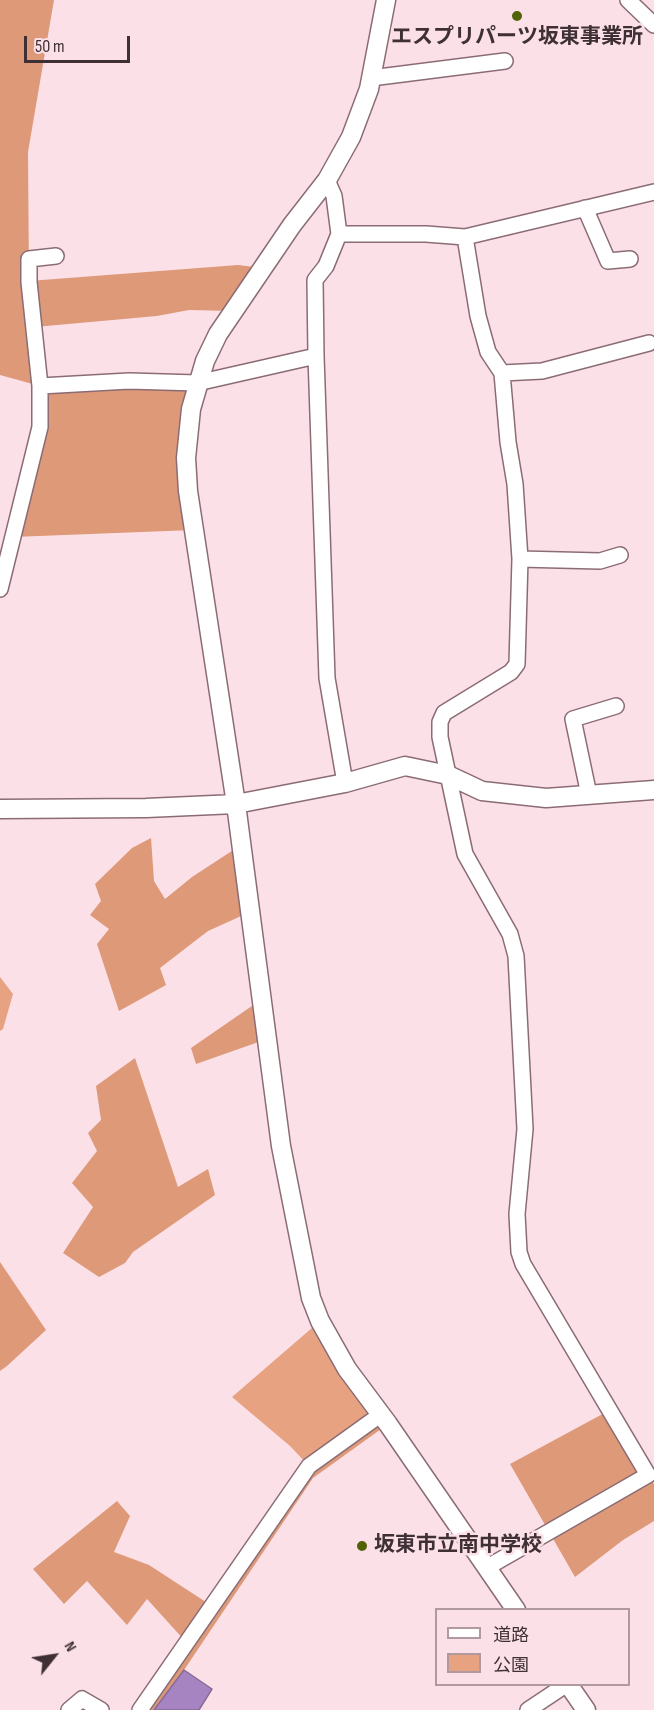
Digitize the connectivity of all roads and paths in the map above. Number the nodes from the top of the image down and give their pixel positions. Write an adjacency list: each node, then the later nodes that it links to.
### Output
1 (386, 0): 5 (street)
2 (628, 0): 3 (street)
3 (654, 25)
4 (505, 61): 5 (street)
5 (371, 78): 6 (street)
6 (327, 180): 9 (street); 16 (street)
7 (654, 192): 8 (street)
8 (585, 208): 10 (street); 12 (street)
9 (339, 234): 10 (street); 14 (street)
10 (465, 237): 15 (street)
11 (56, 256): 17 (street)
12 (630, 259)
13 (649, 343): 15 (street)
14 (316, 356): 16 (street); 23 (street)
15 (502, 373): 19 (street)
16 (197, 383): 17 (street); 26 (street)
17 (40, 386): 20 (street)
18 (620, 555): 19 (street)
19 (520, 559): 22 (street)
20 (0, 589)
21 (616, 706): 25 (street)
22 (447, 775): 23 (street); 25 (street); 29 (street)
23 (345, 783): 26 (street)
24 (654, 790): 25 (street)
25 (589, 795)
26 (236, 804): 27 (street); 28 (street)
27 (0, 809)
28 (380, 1415): 29 (street); 35 (street)
29 (486, 1568): 30 (street)
30 (515, 1608)
31 (565, 1686): 36 (street)
32 (569, 1686): 37 (street)
33 (69, 1710): 34 (street)
34 (101, 1710)
35 (140, 1710)
36 (528, 1710)
37 (586, 1710)

